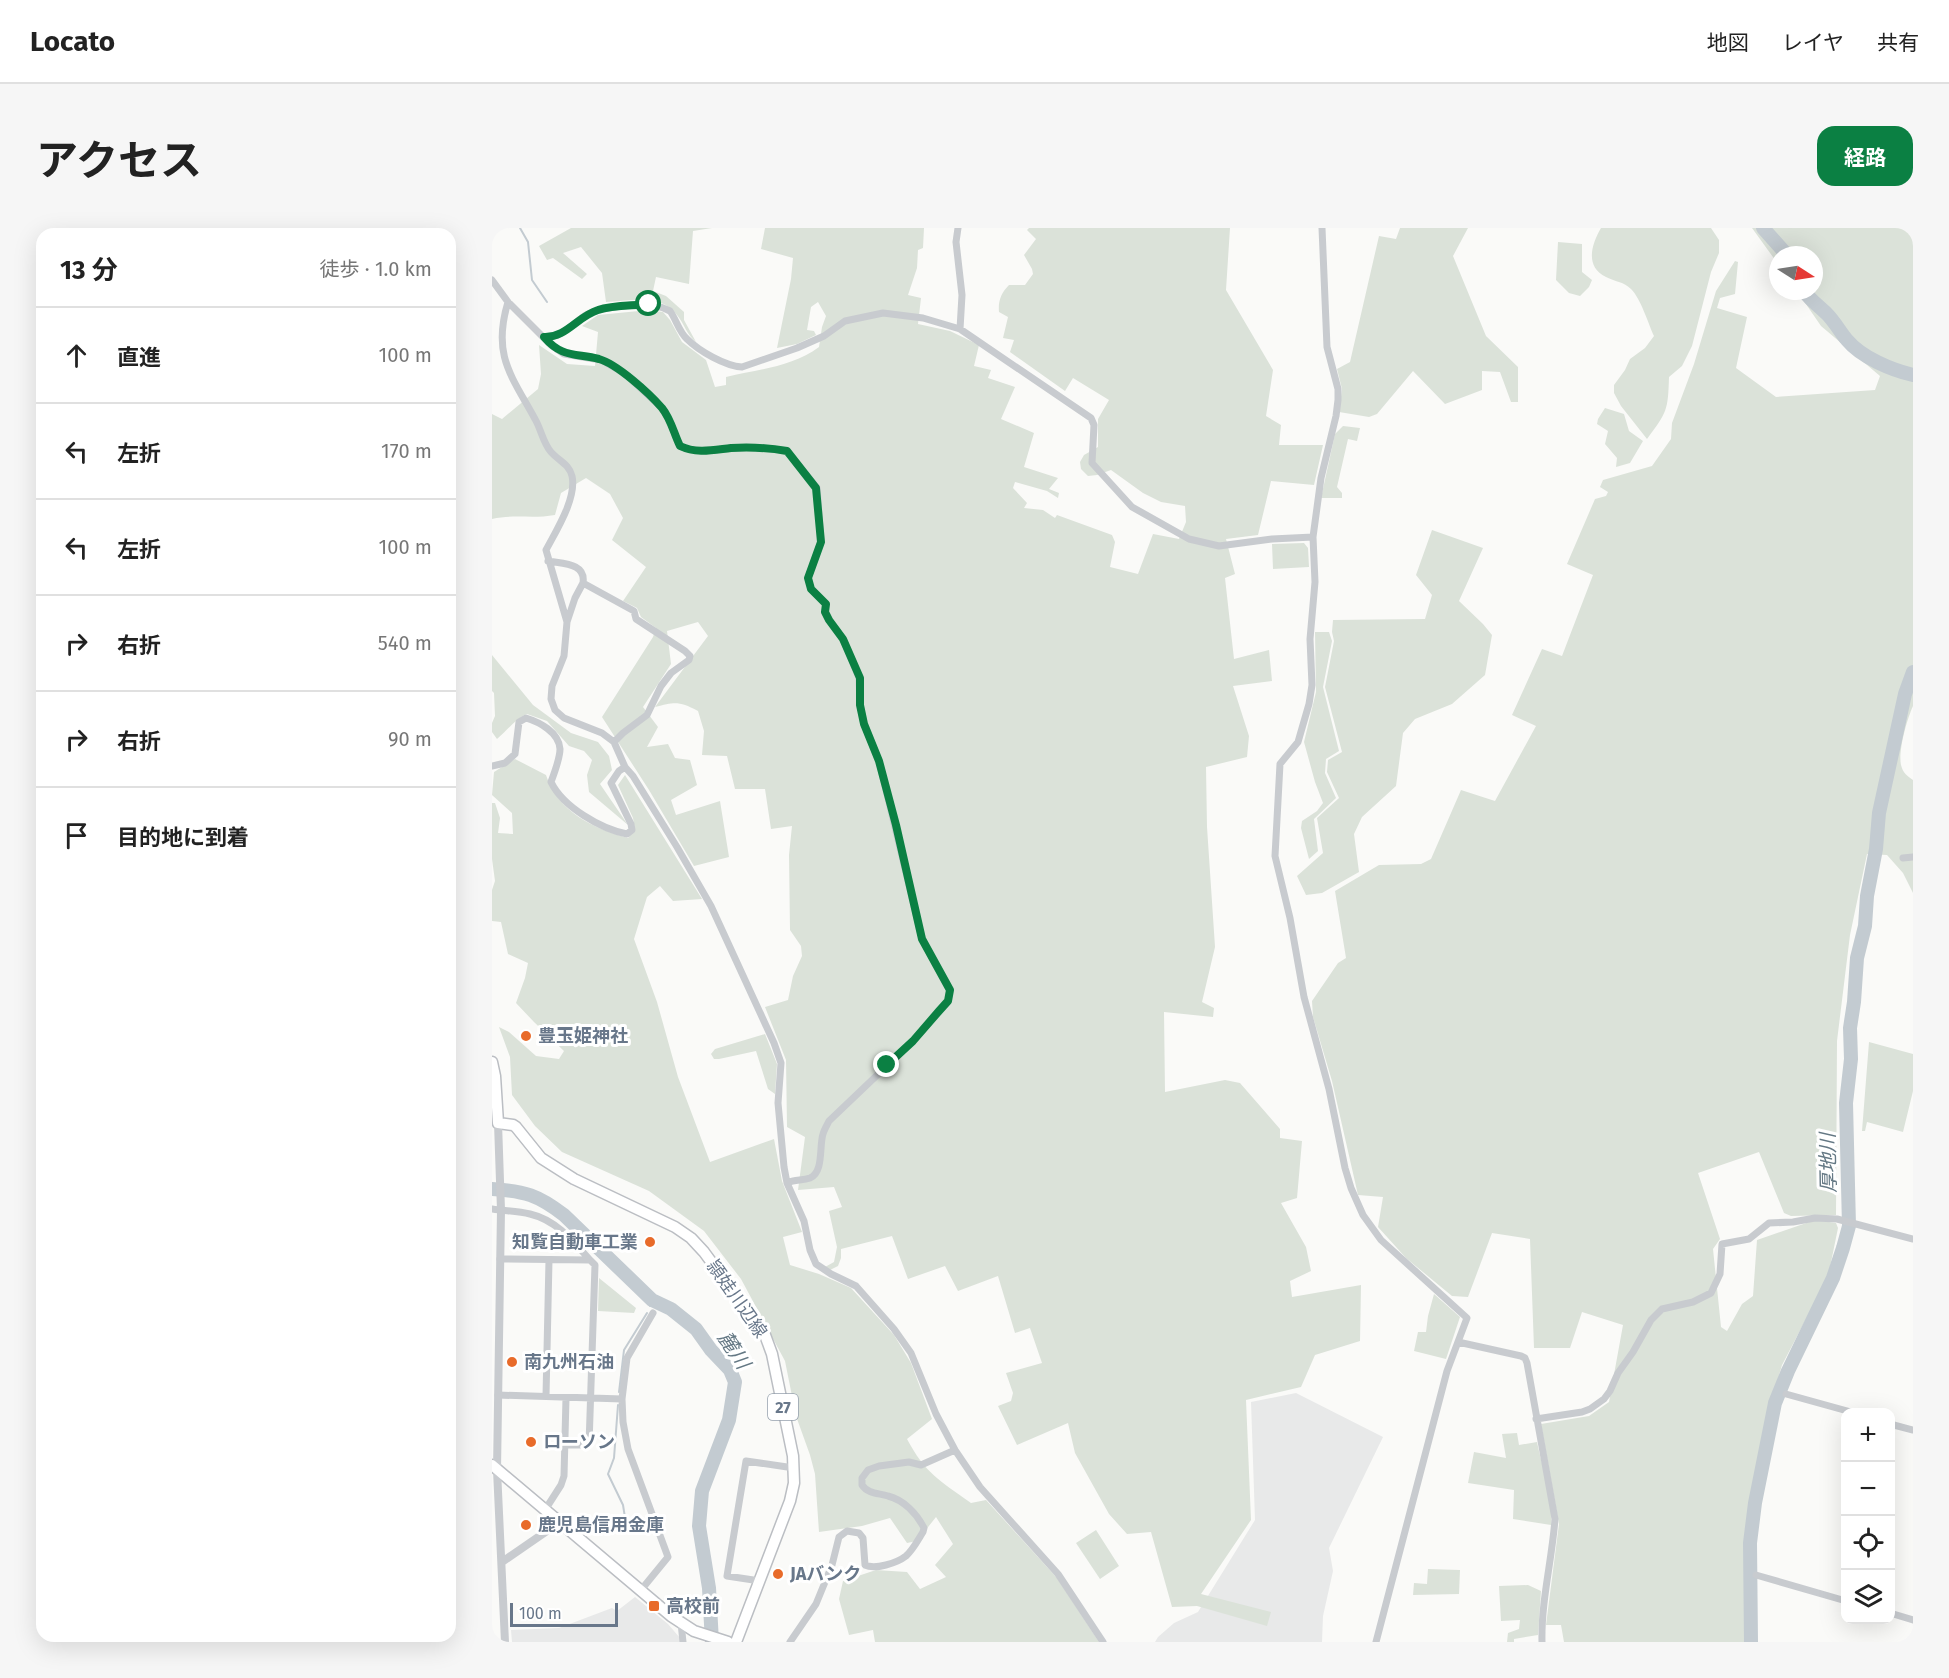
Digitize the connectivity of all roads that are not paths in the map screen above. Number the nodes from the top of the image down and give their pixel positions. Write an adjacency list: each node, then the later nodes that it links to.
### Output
1 (958, 228): 5 (street)
2 (1322, 228): 7 (street)
3 (492, 280): 4 (street)
4 (508, 302): 6 (street); 8 (street)
5 (960, 329): 6 (street); 7 (street)
6 (544, 337): 18 (street)
7 (1313, 537): 25 (street)
8 (548, 561): 9 (street); 10 (street)
9 (583, 583): 10 (street); 11 (street)
10 (567, 622): 11 (street)
11 (614, 742): 13 (street)
12 (492, 766): 13 (street)
13 (625, 767): 18 (street)
14 (1913, 857): 15 (street)
15 (1903, 858)
16 (492, 1062): 17 (main road)
17 (498, 1123): 19 (street); 39 (main road, 頴娃川辺線 / 27)
18 (787, 1182): 37 (street)
19 (498, 1208): 21 (street); 23 (street)
20 (1913, 1239): 33 (street)
21 (500, 1259): 22 (street); 27 (street)
22 (549, 1260): 23 (street); 28 (street)
23 (590, 1260): 29 (street)
24 (653, 1313): 31 (street)
25 (1458, 1342): 33 (street); 56 (street)
26 (1786, 1394): 32 (street)
27 (498, 1395): 28 (street); 38 (street)
28 (546, 1396): 30 (street)
29 (591, 1397): 30 (street); 31 (street); 36 (street)
30 (566, 1398): 36 (street)
31 (622, 1399): 45 (street)
32 (1841, 1410)
33 (1536, 1419): 57 (street)
34 (1895, 1425): 35 (street)
35 (1913, 1430)
36 (565, 1445): 40 (street)
37 (955, 1450): 54 (street); 55 (street)
38 (495, 1468): 40 (main road); 42 (street)
39 (794, 1468): 44 (main road, 頴娃川辺線 / 27); 44 (street)
40 (545, 1510): 41 (main road)
41 (560, 1522): 42 (street); 45 (main road)
42 (502, 1562): 51 (street)
43 (1756, 1575): 46 (street)
44 (760, 1581): 53 (main road, 頴娃川辺線 / 27)
45 (641, 1590): 49 (main road)
46 (1841, 1599)
47 (1895, 1615): 48 (street)
48 (1913, 1620)
49 (681, 1623): 50 (main road); 52 (street)
50 (725, 1641)
51 (505, 1642)
52 (683, 1642)
53 (736, 1642)
54 (790, 1642)
55 (1102, 1642)
56 (1376, 1642)
57 (1542, 1642)

